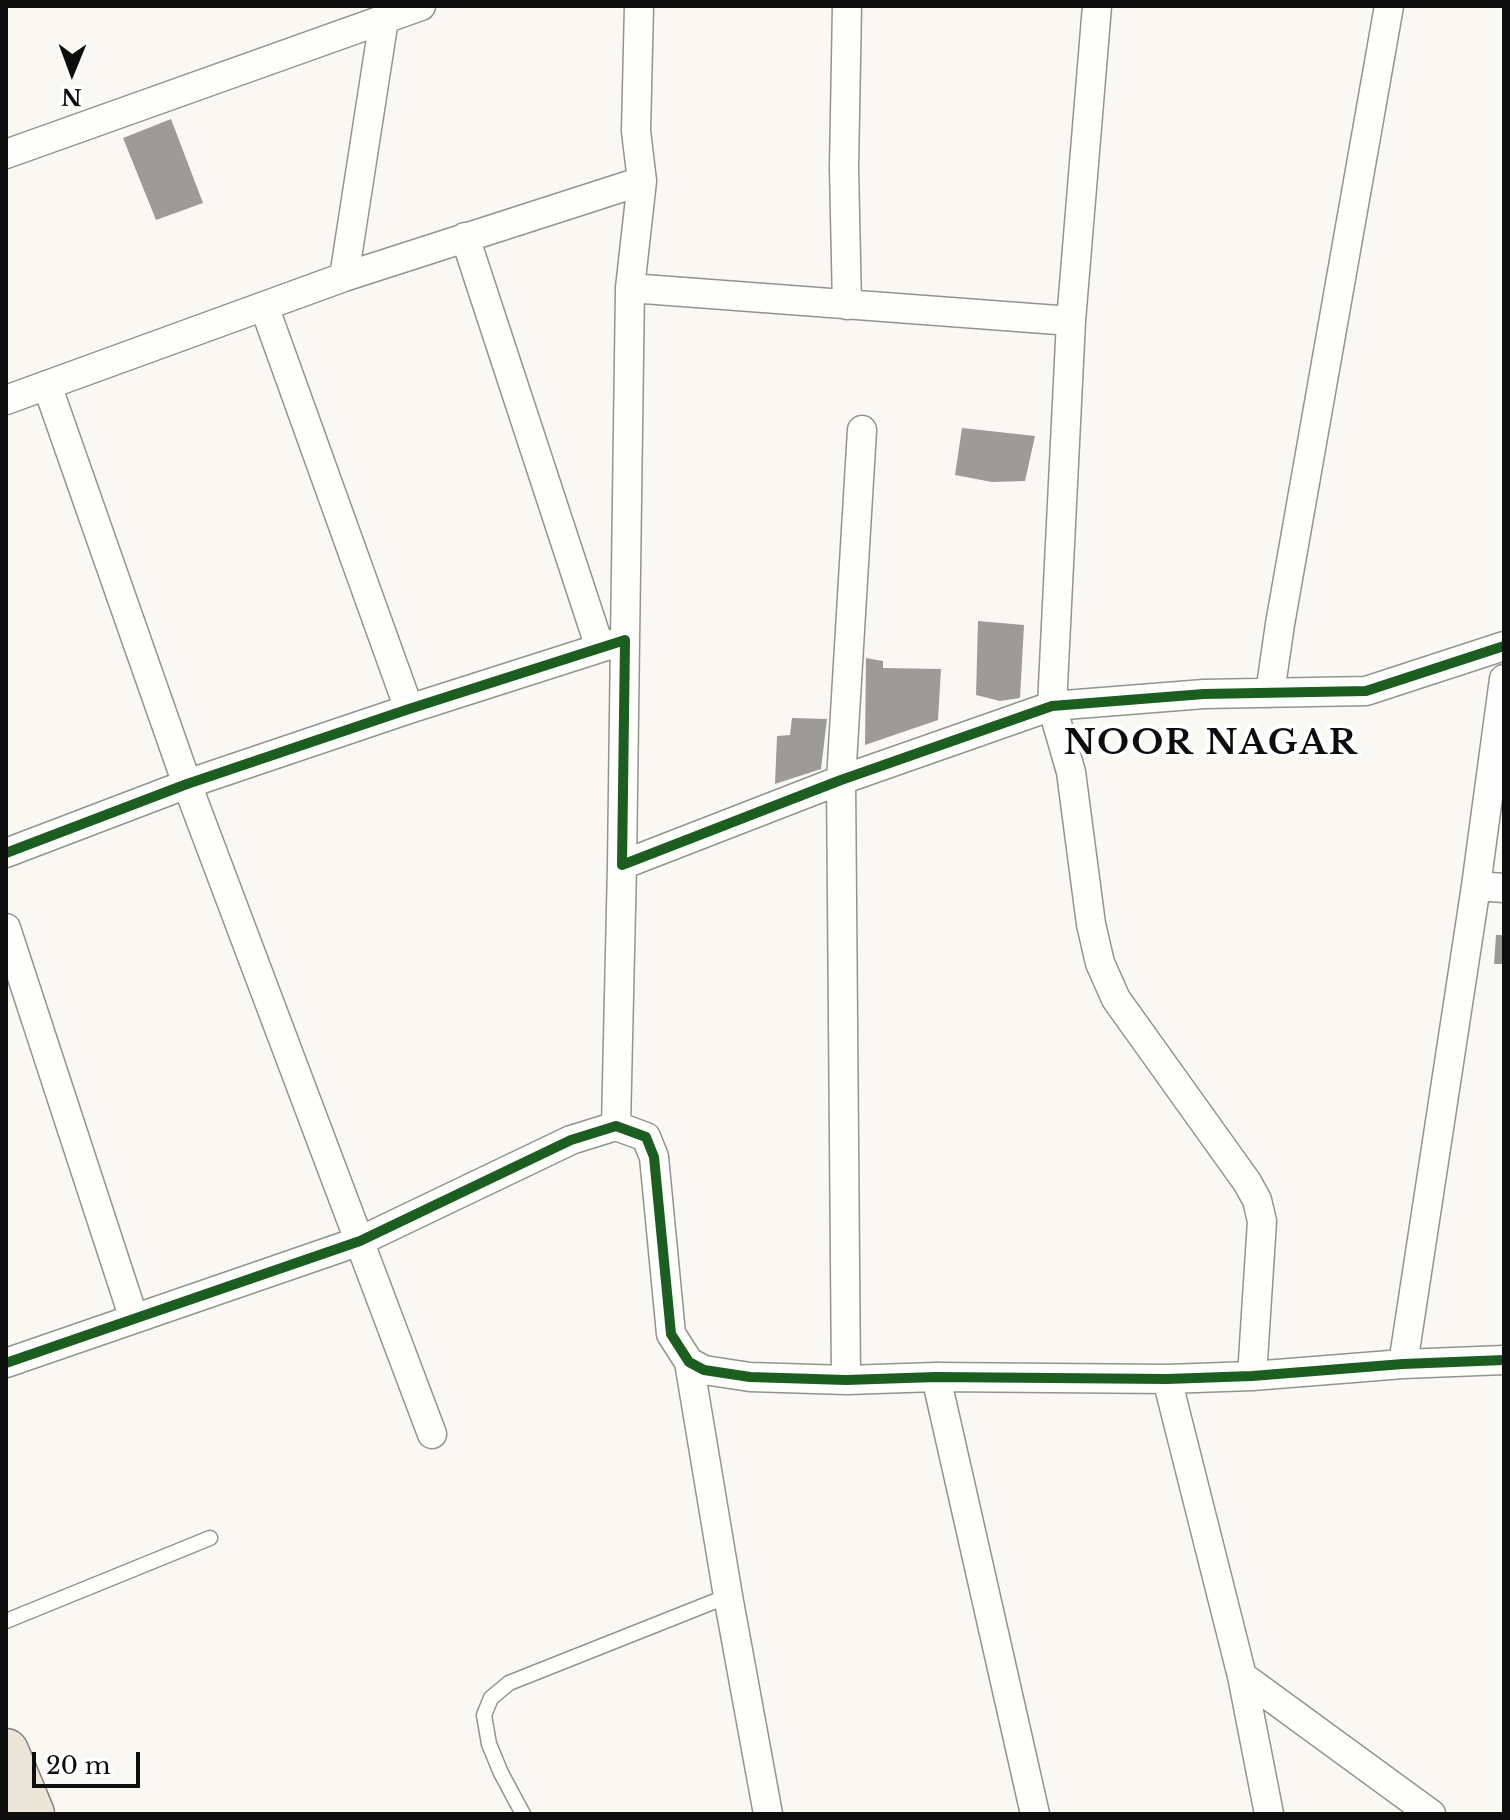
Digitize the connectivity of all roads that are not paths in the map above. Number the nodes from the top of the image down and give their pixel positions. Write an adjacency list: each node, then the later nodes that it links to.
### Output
1 (421, 6): 6 (street)
2 (639, 6): 8 (street)
3 (847, 6): 12 (street)
4 (1097, 6): 14 (street)
5 (1389, 6): 21 (street)
6 (387, 13): 7 (street); 10 (street)
7 (6, 154)
8 (642, 181): 9 (street); 11 (street)
9 (465, 237): 10 (street); 18 (street)
10 (344, 277): 13 (street)
11 (630, 288): 12 (street); 18 (street)
12 (847, 305): 14 (street)
13 (264, 306): 15 (street); 23 (street)
14 (1071, 321): 22 (street)
15 (47, 385): 16 (street); 25 (street)
16 (6, 400)
17 (862, 430): 24 (street)
18 (612, 644): 23 (street); 27 (street)
19 (1504, 646): 21 (street)
20 (1504, 679): 28 (street)
21 (1270, 693): 22 (street)
22 (1052, 706): 24 (street); 37 (street)
23 (409, 709): 25 (street)
24 (841, 780): 27 (street); 40 (street)
25 (187, 784): 26 (street); 31 (street)
26 (6, 853)
27 (622, 865): 30 (street)
28 (1490, 887): 36 (street)
29 (6, 928): 32 (street)
30 (616, 1126): 31 (street); 34 (street)
31 (360, 1241): 32 (street); 41 (street)
32 (134, 1319): 35 (street)
33 (1504, 1360): 36 (street)
34 (689, 1362): 40 (street); 43 (street)
35 (6, 1363)
36 (1403, 1364): 37 (street)
37 (1252, 1376): 39 (street)
38 (936, 1377): 39 (street); 40 (street); 50 (street)
39 (1167, 1379): 45 (street)
40 (846, 1380)
41 (432, 1434)
42 (210, 1538): 44 (lane)
43 (728, 1596): 48 (lane); 49 (street)
44 (6, 1621)
45 (1242, 1676): 51 (street); 52 (street)
46 (6, 1751): 47 (main road)
47 (32, 1814)
48 (523, 1814)
49 (768, 1814)
50 (1035, 1814)
51 (1269, 1814)
52 (1431, 1814)

